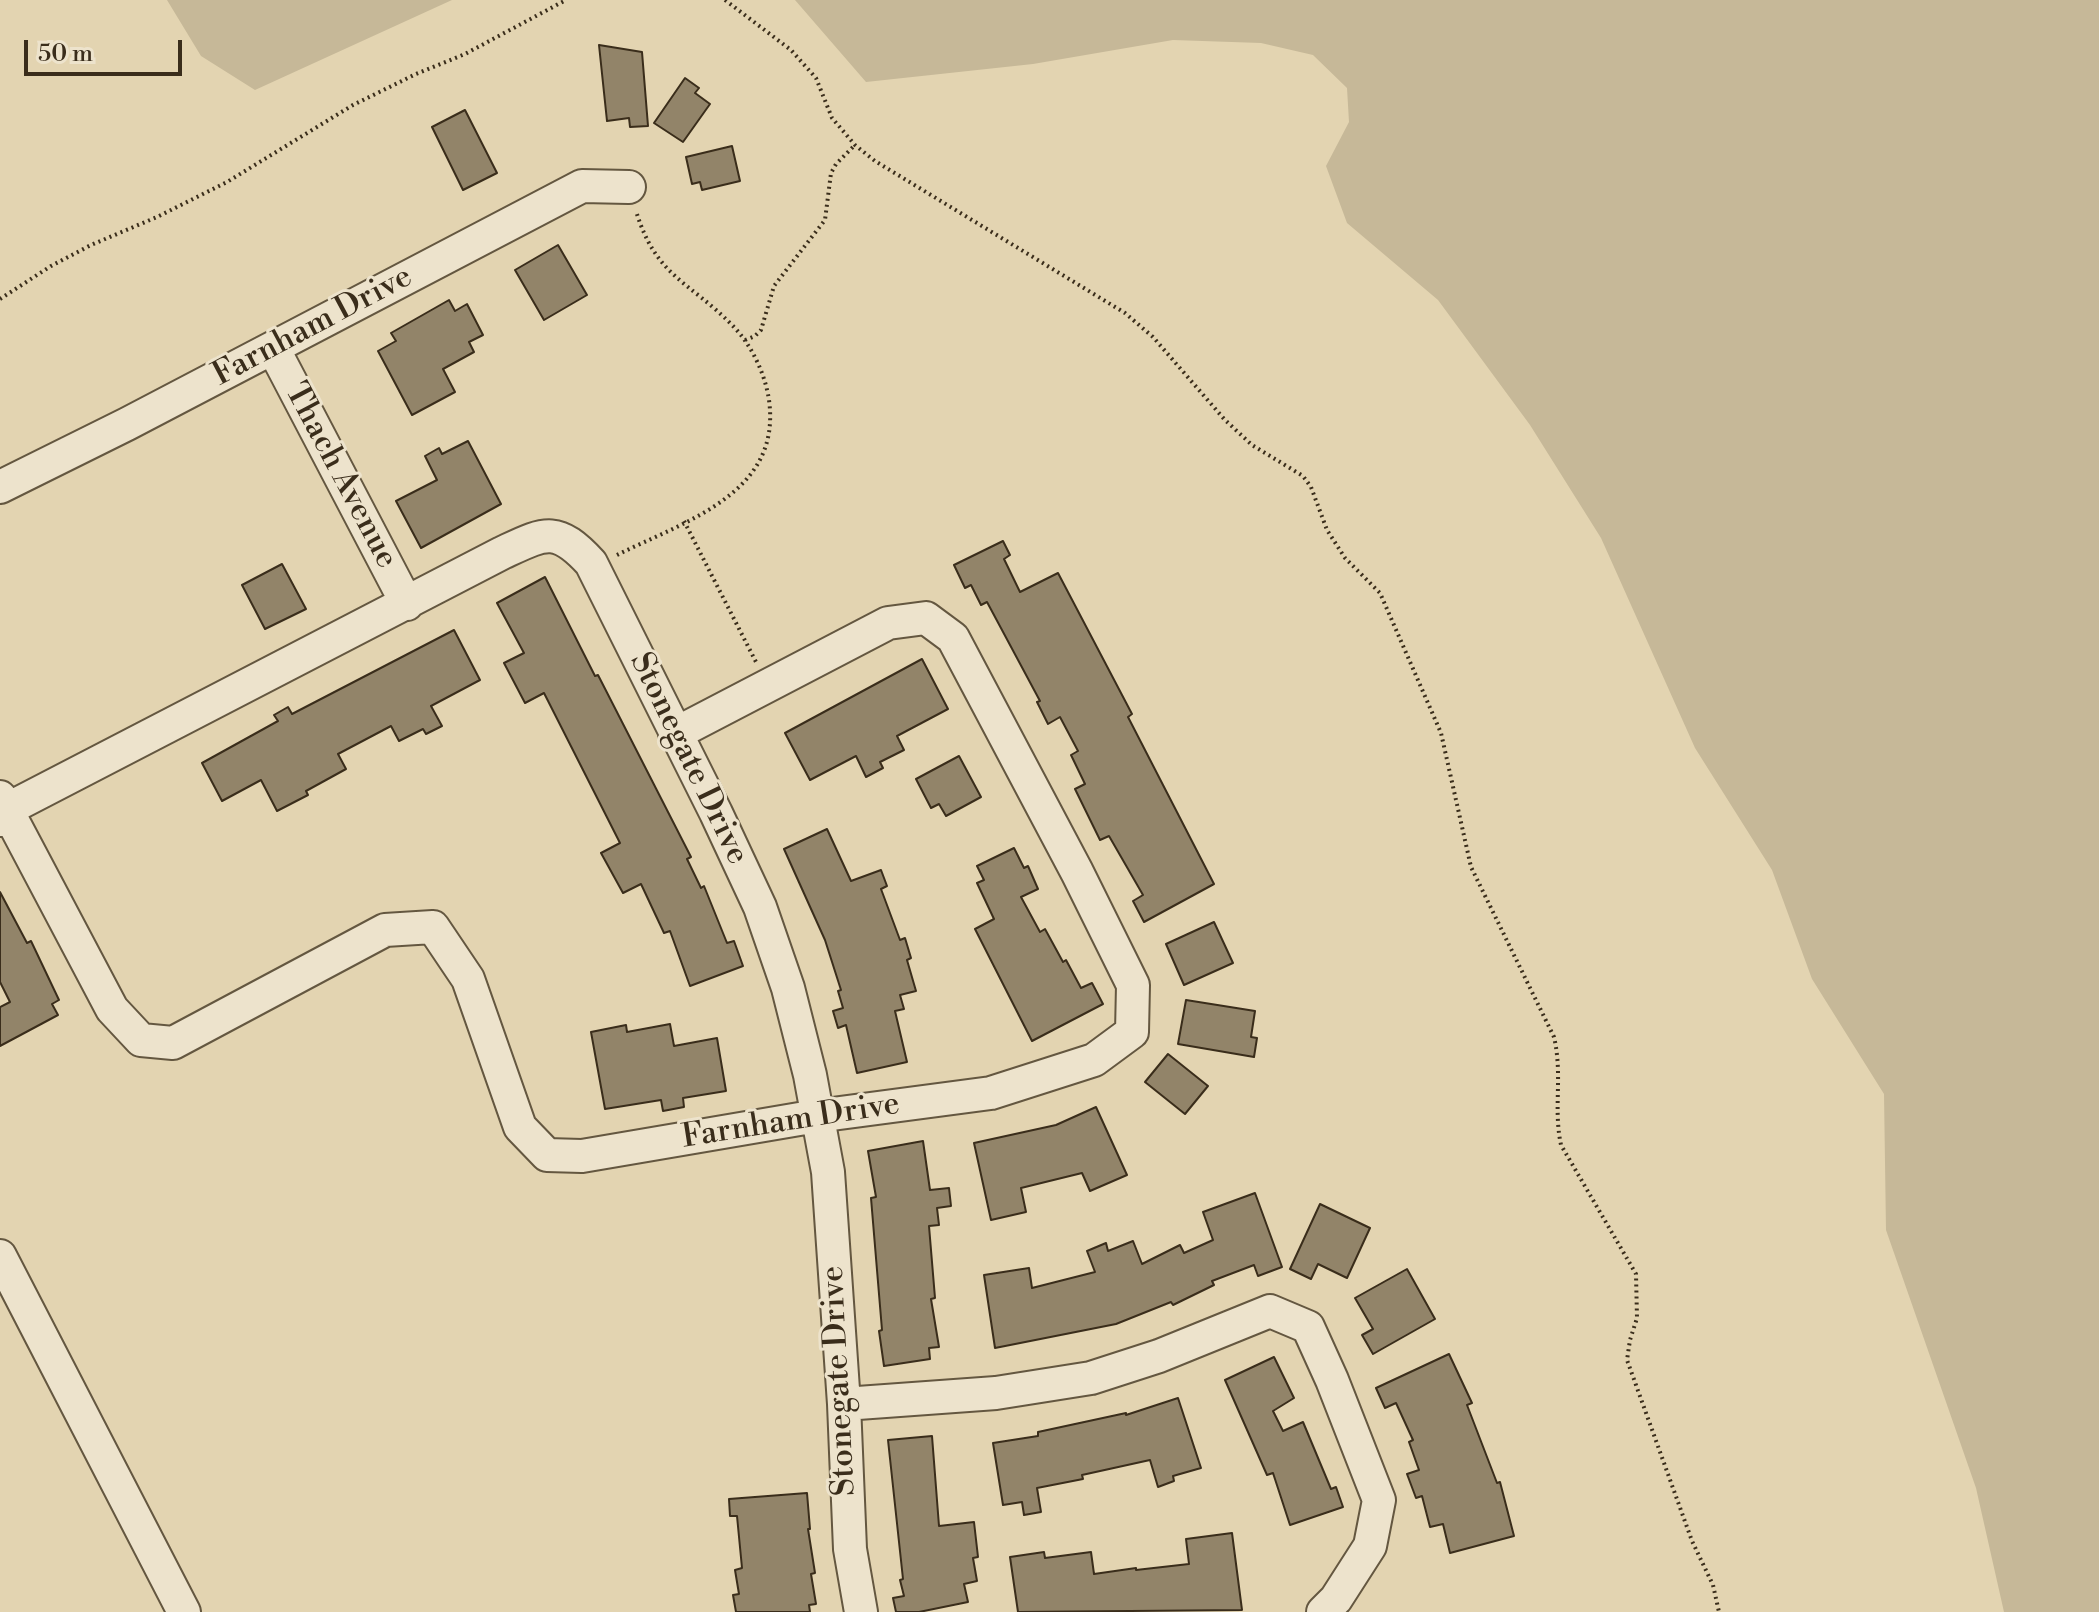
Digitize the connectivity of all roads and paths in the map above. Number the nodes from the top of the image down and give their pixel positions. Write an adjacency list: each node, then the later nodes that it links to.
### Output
1 (566, 0): 5 (path)
2 (725, 0): 3 (path)
3 (855, 145): 6 (path); 21 (path)
4 (629, 187): 6 (path); 7 (street, Farnham Drive)
5 (0, 299)
6 (745, 340): 9 (path)
7 (273, 348): 8 (street, Farnham Drive); 11 (street, Thach Avenue)
8 (0, 487)
9 (684, 521): 10 (path); 12 (path)
10 (593, 567): 11 (street, Stonegate Drive); 13 (street, Stonegate Drive)
11 (407, 604): 14 (street, Stonegate Drive)
12 (768, 686): 13 (street, Farnham Drive); 15 (street, Farnham Drive)
13 (675, 734): 15 (street, Stonegate Drive)
14 (2, 809): 15 (street, Farnham Drive)
15 (817, 1116): 17 (street, Stonegate Drive)
16 (0, 1256): 18 (street)
17 (844, 1404): 19 (street, Stonegate Drive); 20 (street)
18 (184, 1612)
19 (861, 1612)
20 (1323, 1612)
21 (1719, 1612)

